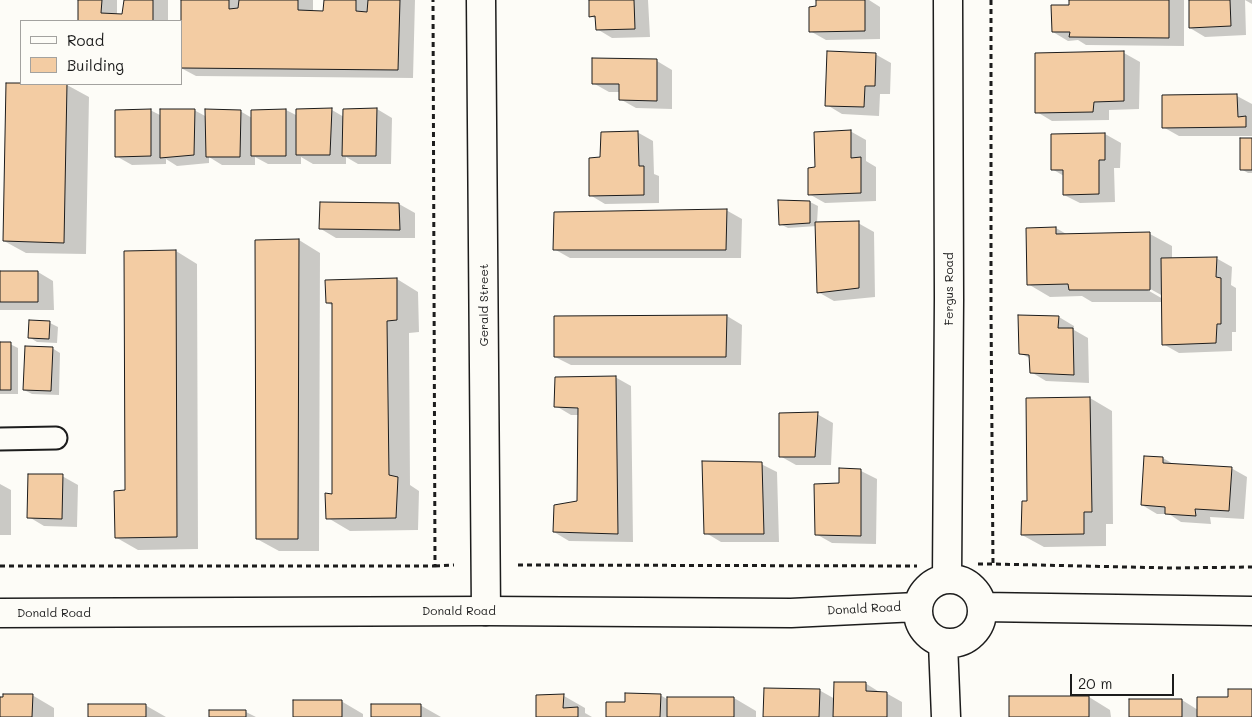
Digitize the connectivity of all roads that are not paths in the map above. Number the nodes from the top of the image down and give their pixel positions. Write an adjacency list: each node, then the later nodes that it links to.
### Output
1 (481, 0): 8 (street, Gerald Street)
2 (948, 0): 5 (street, Fergus Road)
3 (56, 438): 4 (lane)
4 (0, 439)
5 (947, 572): 6 (street); 7 (street)
6 (918, 607): 8 (street, Donald Road); 11 (street)
7 (982, 607): 9 (street); 11 (street)
8 (486, 611): 10 (street, Donald Road)
9 (1252, 611)
10 (0, 613)
11 (943, 643): 12 (street)
12 (946, 717)

